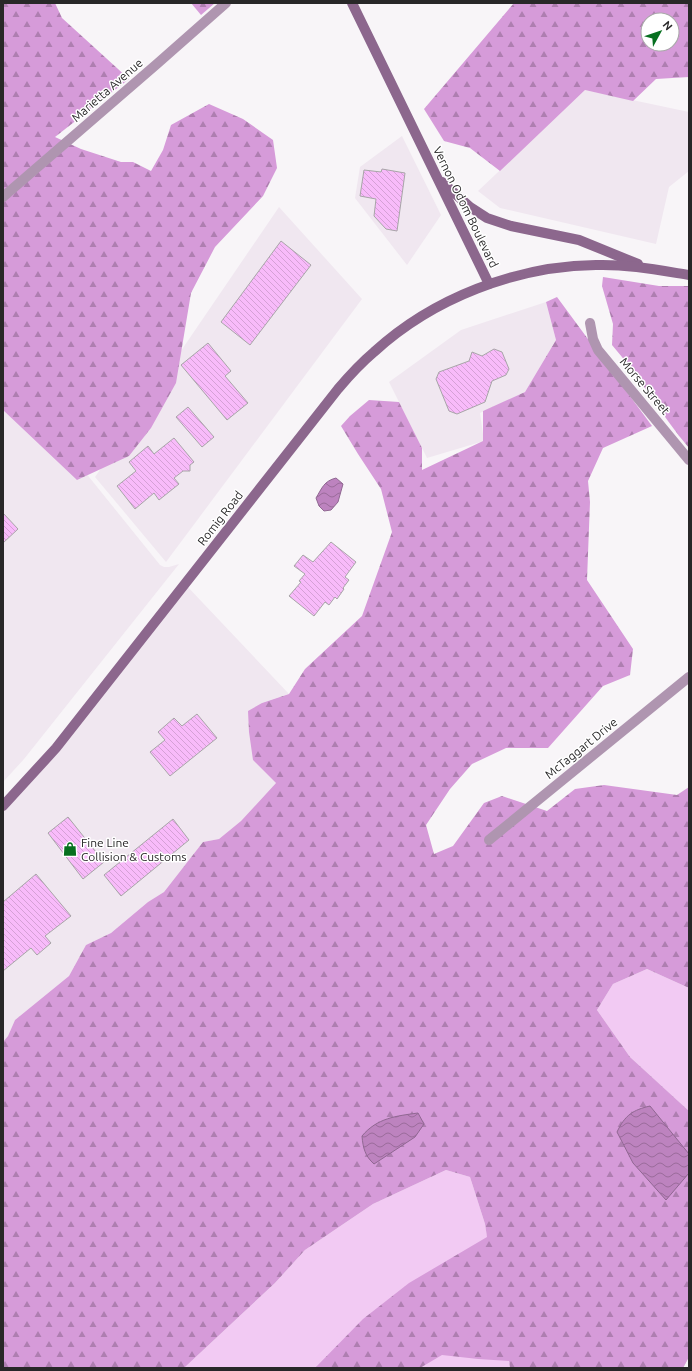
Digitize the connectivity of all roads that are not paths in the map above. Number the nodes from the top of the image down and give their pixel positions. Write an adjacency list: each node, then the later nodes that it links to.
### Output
1 (226, 3): 4 (street, Marietta Avenue)
2 (352, 3): 3 (main road, Vernon Odom Boulevard)
3 (438, 178): 5 (main road); 7 (main road, Vernon Odom Boulevard)
4 (3, 197)
5 (647, 268): 6 (main road, Vernon Odom Boulevard); 7 (main road, Vernon Odom Boulevard)
6 (689, 275)
7 (489, 284): 11 (main road, Romig Road)
8 (590, 323): 9 (street, Morse Street)
9 (689, 460)
10 (689, 677): 12 (street, McTaggart Drive)
11 (3, 806)
12 (488, 840)

